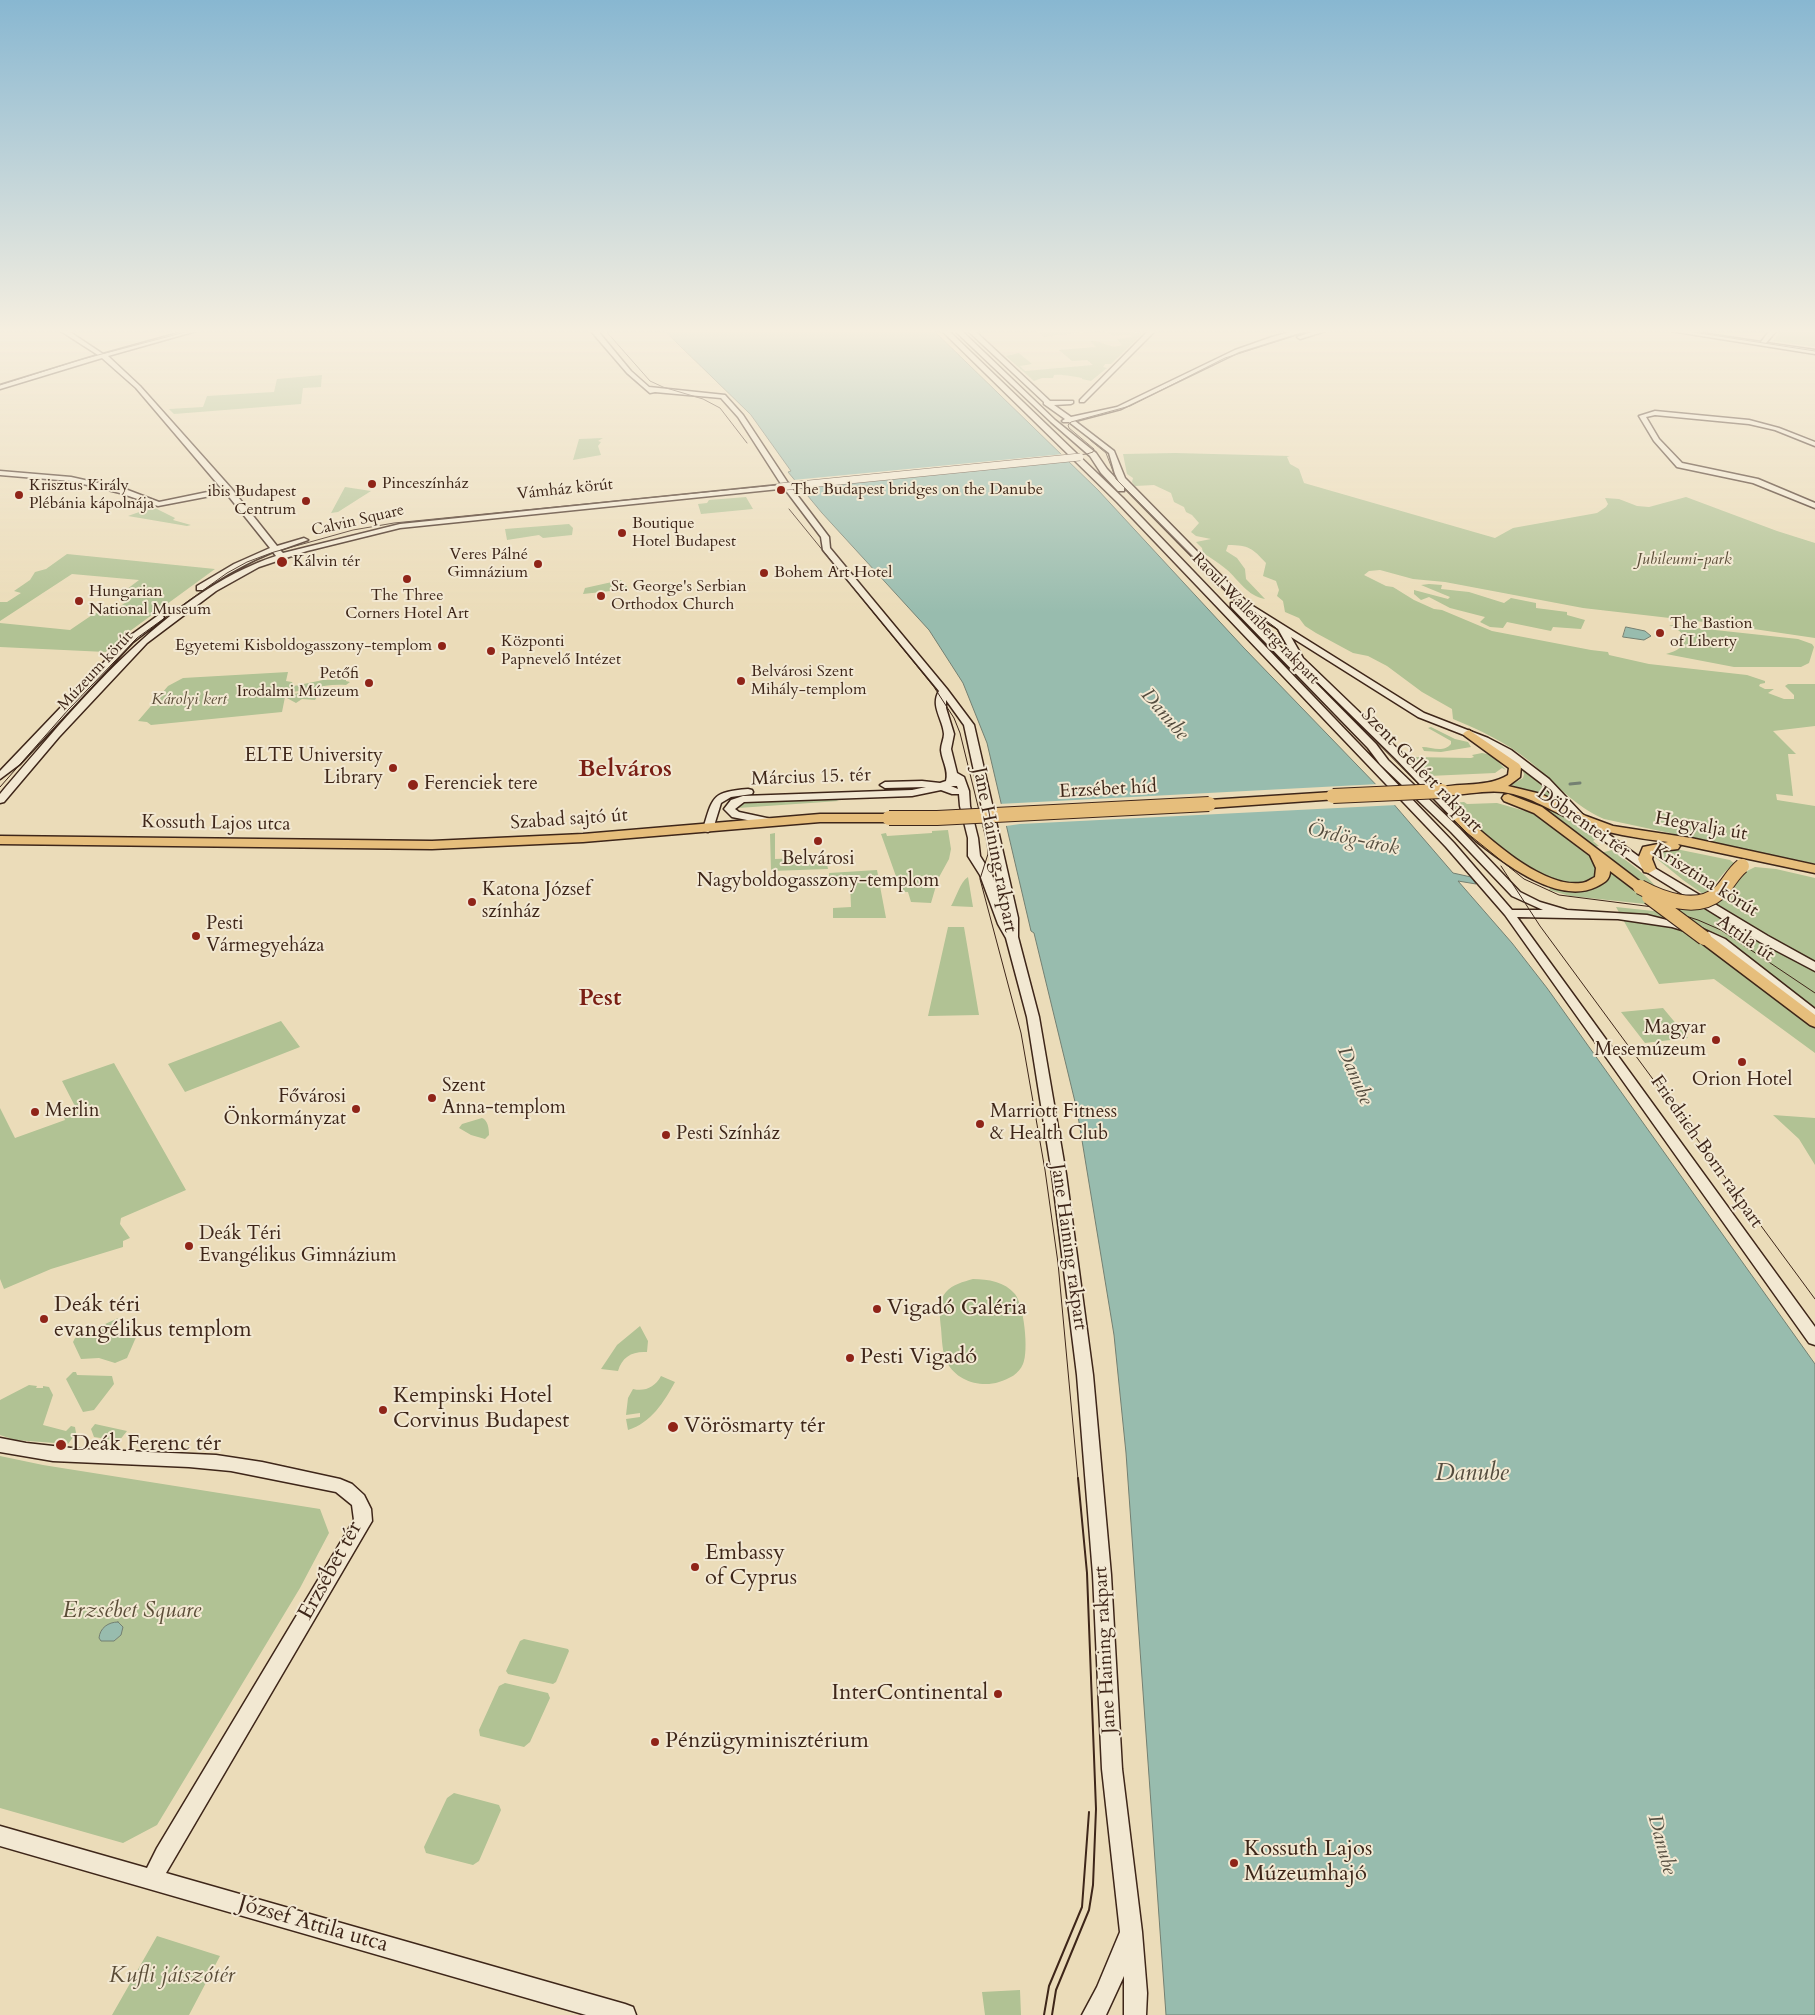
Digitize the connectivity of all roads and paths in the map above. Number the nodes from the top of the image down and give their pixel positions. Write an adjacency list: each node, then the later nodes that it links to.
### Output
1 (170, 424): 19 (main road)
2 (746, 424): 35 (main road, Jane Haining rakpart)
3 (1043, 424): 15 (main road, Raoul Wallenberg rakpart)
4 (1058, 424): 10 (main road, Szent Gellért rakpart)
5 (1063, 424): 10 (main road)
6 (1077, 424): 11 (main road)
7 (1087, 424): 11 (main road)
8 (1646, 424): 20 (main road)
9 (1754, 424): 12 (main road)
10 (1060, 426): 13 (main road, Szent Gellért rakpart)
11 (1086, 430): 14 (main road)
12 (1815, 444)
13 (1086, 449): 15 (main road); 16 (main road, Szent Gellért rakpart)
14 (1112, 452): 16 (main road); 30 (main road, Szent Gellért rakpart)
15 (1077, 456): 16 (main road); 18 (main road, bridge); 46 (main road, Raoul Wallenberg rakpart)
16 (1094, 456): 31 (main road, Szent Gellért rakpart)
17 (0, 473): 19 (main road)
18 (778, 485): 21 (main road, Vámház körút); 21 (main road, Vámház körút)
19 (228, 490): 24 (main road)
20 (1815, 506)
21 (441, 518): 22 (main road, Calvin Square); 28 (main road, Calvin Square)
22 (335, 532)
23 (319, 536): 25 (main road, Calvin Square)
24 (269, 540): 25 (main road, Calvin Square); 26 (main road); 27 (main road)
25 (301, 541): 26 (main road, Calvin Square)
26 (276, 548): 27 (main road, Calvin Square); 28 (main road); 29 (main road, Calvin Square)
27 (258, 555): 38 (main road, Múzeum körút)
28 (280, 556): 29 (main road, Calvin Square)
29 (256, 565): 45 (main road, Múzeum körút)
30 (1280, 628): 32 (main road, Szent Gellért rakpart); 33 (main road, Szent Gellért rakpart)
31 (1262, 633): 32 (main road, Szent Gellért rakpart); 61 (main road, Szent Gellért rakpart)
32 (1290, 645): 33 (main road, Szent Gellért rakpart); 34 (main road, Szent Gellért rakpart)
33 (1337, 663): 34 (main road); 36 (main road, Szent Gellért rakpart)
34 (1306, 666): 49 (main road, Szent Gellért rakpart)
35 (944, 691): 37 (main road); 63 (main road, Jane Haining rakpart)
36 (1469, 734): 41 (main road); 48 (main road, Szent Gellért rakpart)
37 (952, 771): 39 (main road); 40 (main road); 43 (main road); 47 (main road)
38 (0, 776)
39 (927, 783): 40 (main road, Március 15. tér); 51 (main road, Március 15. tér)
40 (944, 786): 43 (main road, Március 15. tér); 44 (main road, Március 15. tér)
41 (1484, 786): 42 (main road); 48 (main road, Hegyalja út)
42 (1442, 791): 50 (main road, Erzsébet híd, bridge); 54 (main road, Döbrentei tér)
43 (956, 792): 47 (main road)
44 (912, 793): 47 (main road); 50 (main road, Március 15. tér)
45 (0, 800)
46 (1412, 804): 60 (main road, Friedrich Born rakpart)
47 (965, 806): 63 (main road)
48 (1581, 819): 56 (main road, Hegyalja út); 57 (main road, Krisztina körút)
49 (1460, 820): 54 (main road)
50 (774, 822): 51 (main road)
51 (708, 829): 53 (main road, Szabad sajtó út)
52 (0, 840): 53 (main road, Kossuth Lajos utca)
53 (432, 845)
54 (1587, 847): 59 (main road, Döbrentei tér)
55 (1766, 864): 57 (main road, Hegyalja út); 58 (main road, Hegyalja út); 59 (main road, bridge)
56 (1815, 869)
57 (1651, 870): 62 (main road); 64 (main road, Krisztina körút)
58 (1815, 874)
59 (1640, 887): 65 (main road, bridge)
60 (1509, 913): 61 (main road); 67 (main road, Friedrich Born rakpart)
61 (1568, 914): 62 (main road, Attila út)
62 (1633, 918): 65 (main road, Attila út)
63 (1012, 937): 71 (main road, Jane Haining rakpart)
64 (1815, 968)
65 (1807, 1012): 66 (main road)
66 (1815, 1029)
67 (1815, 1339)
68 (0, 1445): 70 (main road, Erzsébet tér)
69 (0, 1836): 70 (main road, József Attila utca)
70 (152, 1880): 72 (main road, József Attila utca)
71 (1131, 1932): 73 (main road); 74 (main road, Jane Haining rakpart)
72 (625, 2015)
73 (1093, 2015)
74 (1135, 2015)

